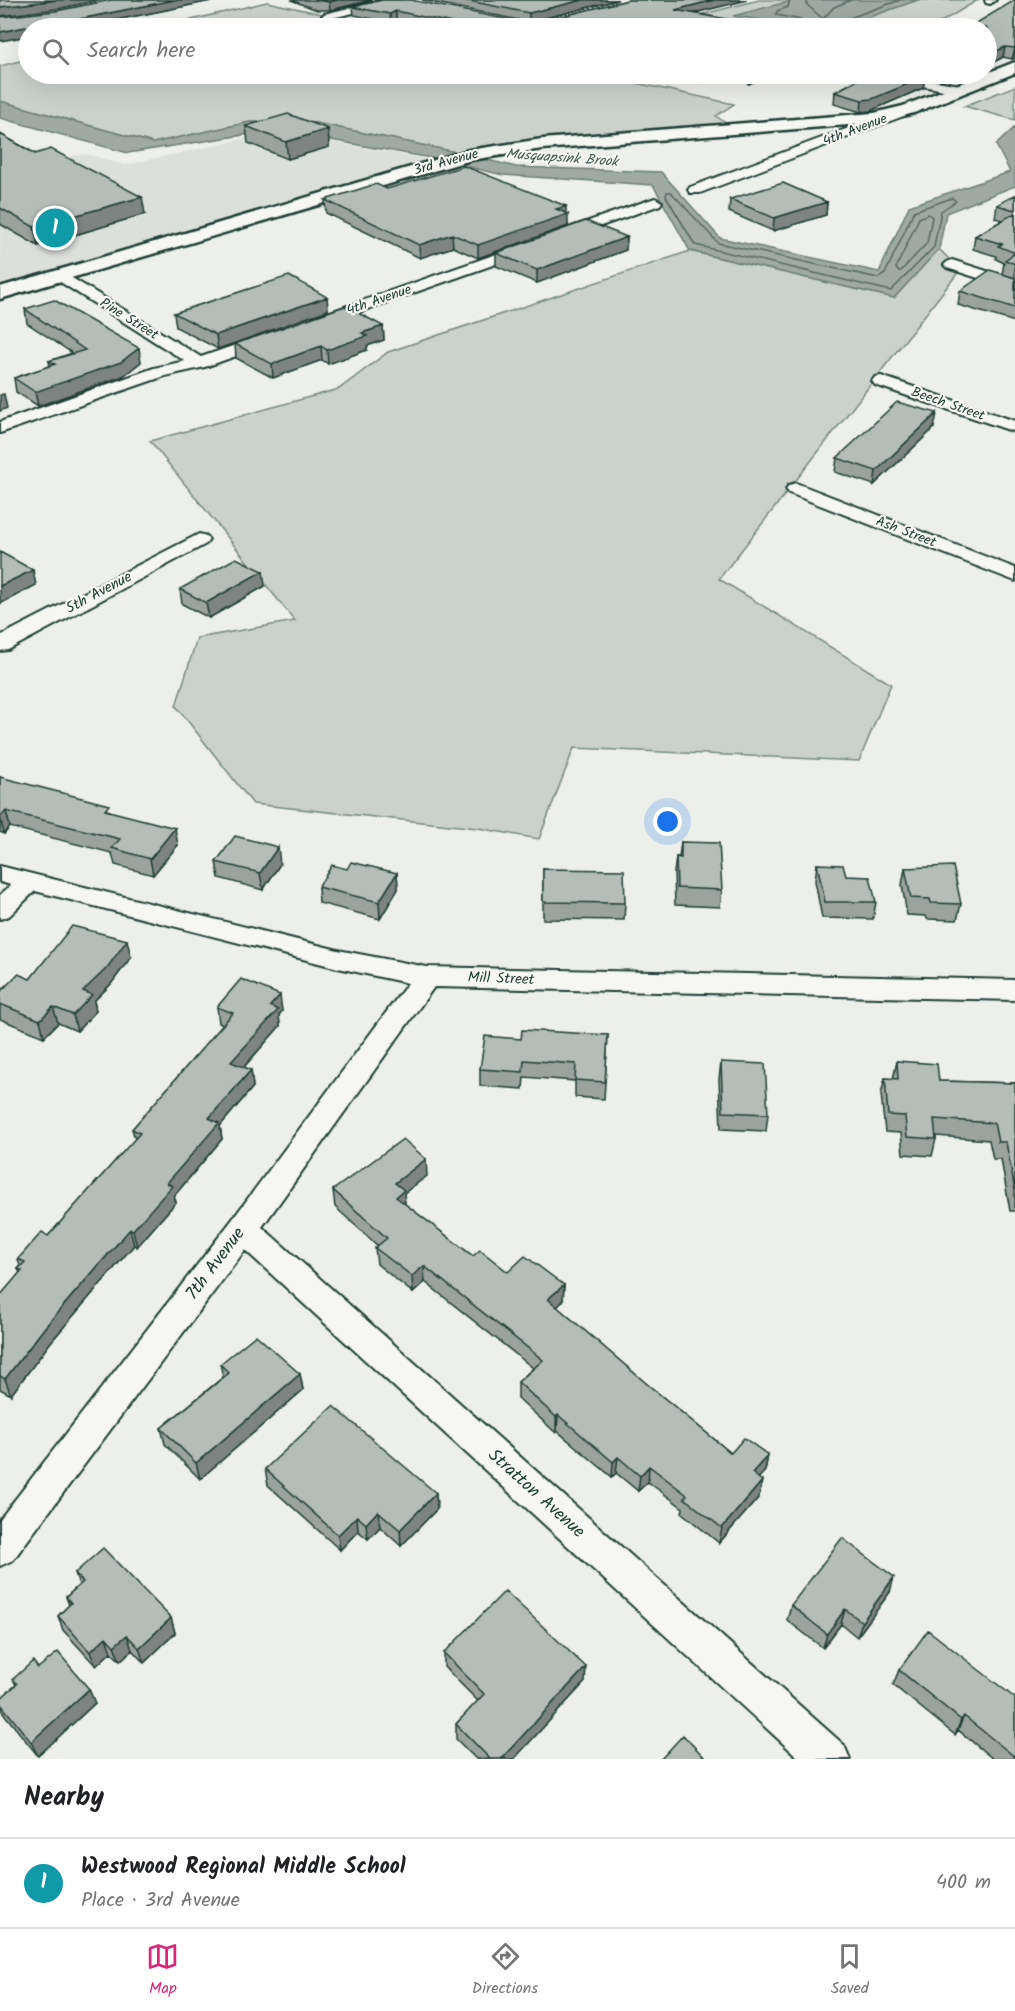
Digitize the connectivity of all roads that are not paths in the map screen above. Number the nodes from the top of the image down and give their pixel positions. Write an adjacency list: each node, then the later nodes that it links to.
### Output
1 (398, 1): 2 (street)
2 (328, 16)
3 (1015, 67): 4 (main road, 4th Avenue)
4 (997, 74)
5 (933, 84): 7 (street)
6 (972, 84): 7 (main road, 4th Avenue)
7 (960, 89): 8 (main road, 4th Avenue)
8 (908, 110): 9 (street, 4th Avenue); 12 (main road, 3rd Avenue)
9 (695, 190)
10 (655, 202): 15 (street, 4th Avenue)
11 (952, 265): 13 (street)
12 (59, 275): 14 (main road, 3rd Avenue); 15 (street, Pine Street)
13 (1015, 285)
14 (0, 293)
15 (199, 363): 17 (street, 4th Avenue)
16 (881, 381): 18 (street, Beech Street)
17 (0, 428)
18 (1015, 428)
19 (796, 489): 21 (street, Ash Street)
20 (199, 540): 22 (street, 5th Avenue)
21 (1015, 575)
22 (0, 645)
23 (0, 874): 24 (street, Mill Street)
24 (30, 882): 25 (street); 26 (street, Mill Street)
25 (0, 910)
26 (427, 977): 27 (street, Mill Street); 28 (street, 7th Avenue)
27 (1015, 990)
28 (243, 1228): 29 (street, 7th Avenue); 30 (street, Stratton Avenue)
29 (0, 1548)
30 (830, 1759)

